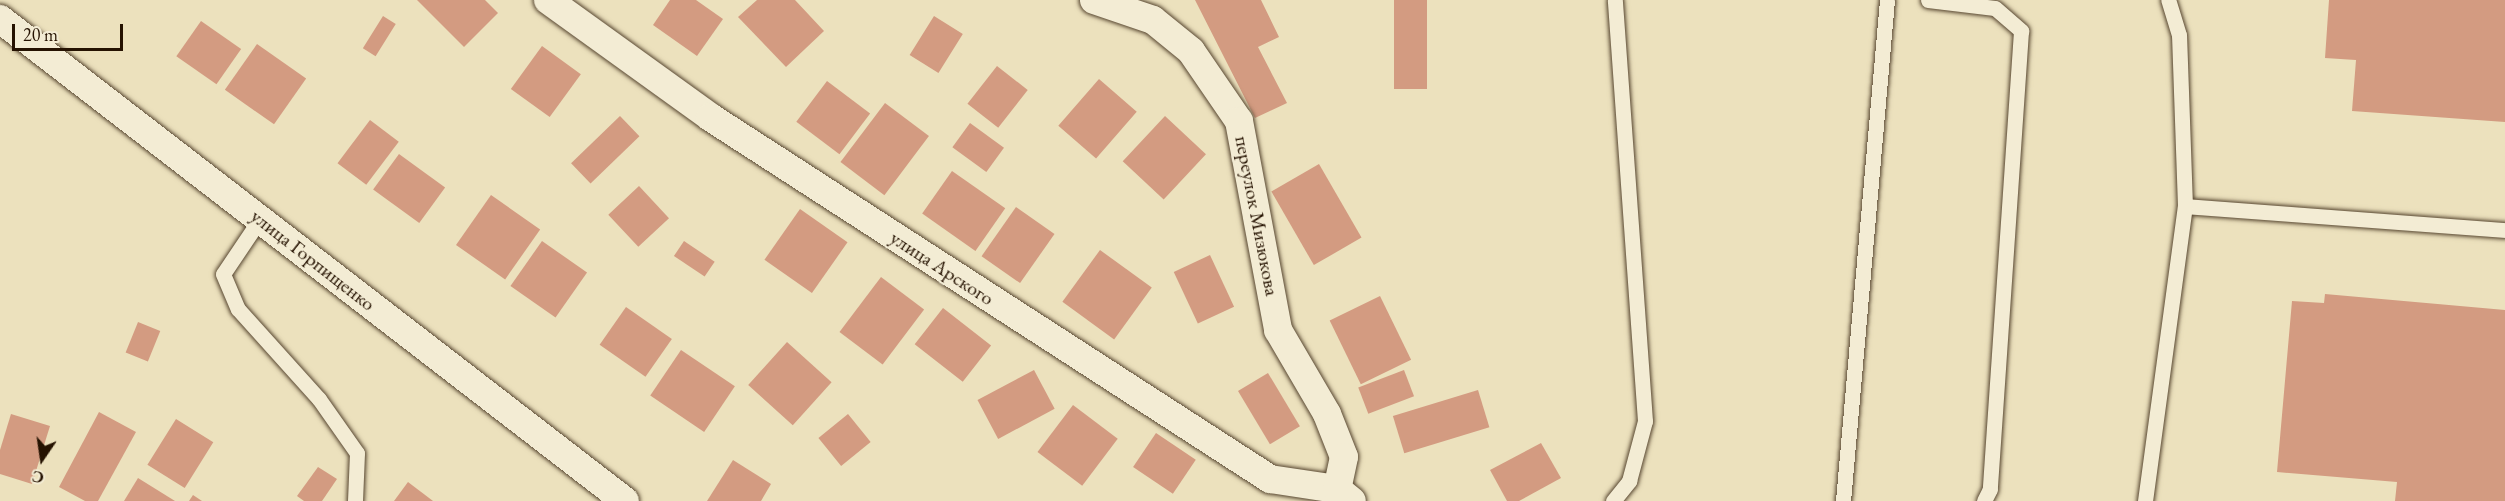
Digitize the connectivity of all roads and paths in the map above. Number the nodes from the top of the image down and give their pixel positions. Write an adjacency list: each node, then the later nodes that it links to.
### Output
1 (548, 0): 12 (street, улица Арского)
2 (1094, 0): 7 (street, переулок Мизюкова)
3 (1615, 0): 16 (lane)
4 (1887, 0): 17 (lane)
5 (1928, 0): 18 (lane)
6 (2168, 0): 9 (lane)
7 (1153, 10): 13 (street, переулок Мизюкова)
8 (0, 20): 10 (street, улица Горпищенко)
9 (2185, 206): 11 (lane); 19 (lane)
10 (260, 219): 14 (lane); 15 (street, улица Горпищенко)
11 (2505, 230)
12 (1264, 490): 13 (street, улица Арского)
13 (1345, 495)
14 (355, 501)
15 (625, 501)
16 (1613, 501)
17 (1843, 501)
18 (1984, 501)
19 (2145, 501)

